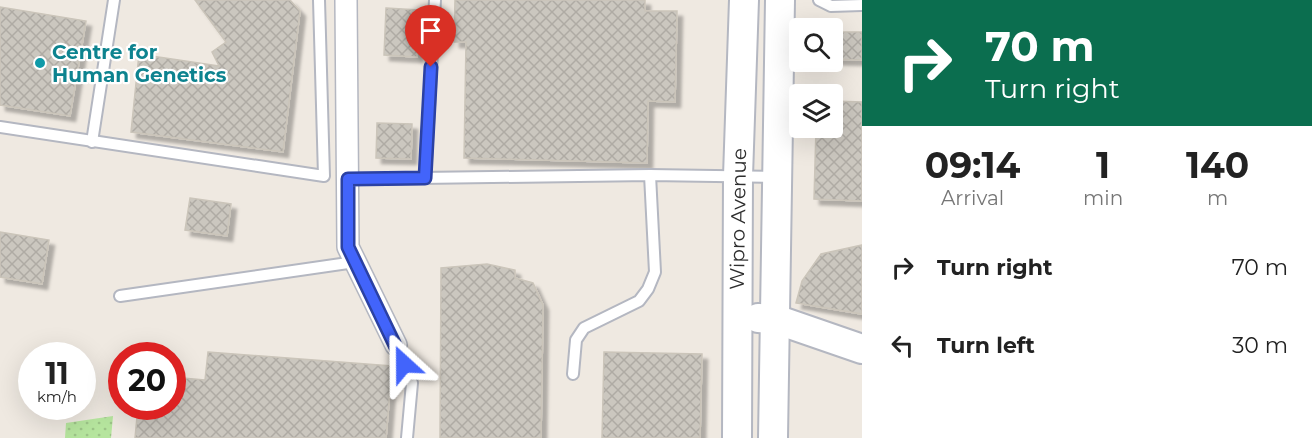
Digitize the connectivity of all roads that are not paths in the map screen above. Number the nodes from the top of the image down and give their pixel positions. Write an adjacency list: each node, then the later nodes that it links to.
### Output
1 (114, 0): 10 (lane)
2 (320, 0): 10 (lane)
3 (346, 0): 15 (street)
4 (435, 0): 14 (lane)
5 (744, 0): 12 (main road, Wipro Avenue)
6 (780, 0): 13 (main road, Wipro Avenue)
7 (819, 0): 8 (lane)
8 (862, 5)
9 (0, 127): 10 (lane)
10 (92, 141)
11 (650, 174): 12 (lane); 14 (lane); 22 (lane)
12 (738, 176): 13 (lane); 18 (main road, Wipro Avenue)
13 (777, 177): 19 (main road, Wipro Avenue)
14 (425, 178): 15 (lane)
15 (348, 179): 16 (street)
16 (355, 262): 17 (lane); 20 (street)
17 (120, 296)
18 (736, 318): 19 (main road); 24 (main road, Wipro Avenue)
19 (775, 319): 21 (main road); 25 (main road, Wipro Avenue)
20 (396, 345): 23 (lane)
21 (862, 349)
22 (573, 374)
23 (407, 438)
24 (737, 438)
25 (773, 438)

